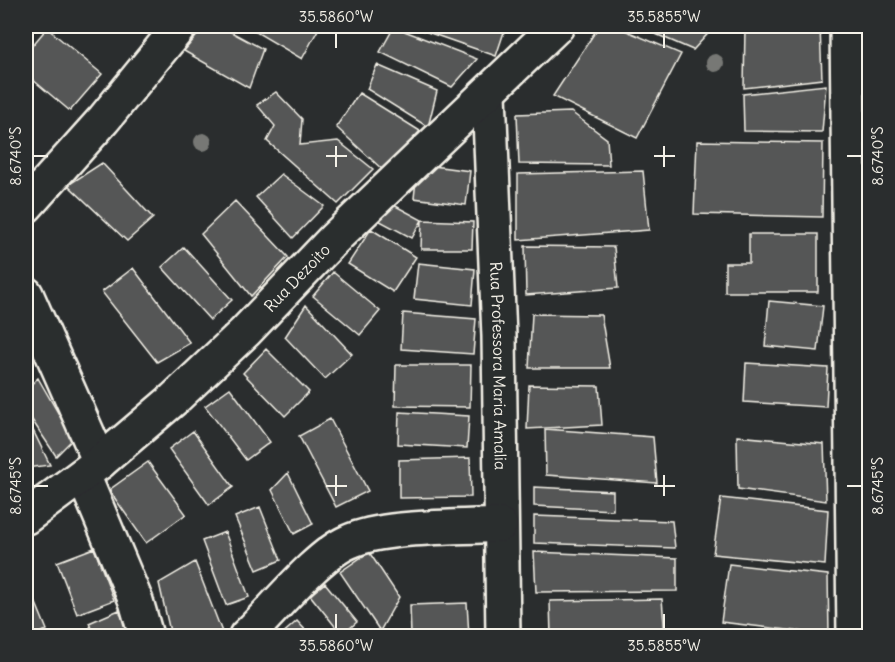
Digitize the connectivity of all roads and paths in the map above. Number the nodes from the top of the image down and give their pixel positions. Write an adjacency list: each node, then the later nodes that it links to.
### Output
1 (180, 26): 5 (street)
2 (557, 26): 4 (street, Rua Dezoito)
3 (846, 26): 13 (street)
4 (489, 94): 7 (street, Rua Dezoito); 9 (street, Rua Professora Maria Amalia)
5 (26, 206)
6 (26, 294): 7 (street)
7 (92, 468): 8 (street, Rua Dezoito); 10 (street)
8 (26, 517)
9 (500, 525): 11 (street); 12 (street, Rua Professora Maria Amalia)
10 (146, 636)
11 (246, 636)
12 (502, 636)
13 (854, 636)

